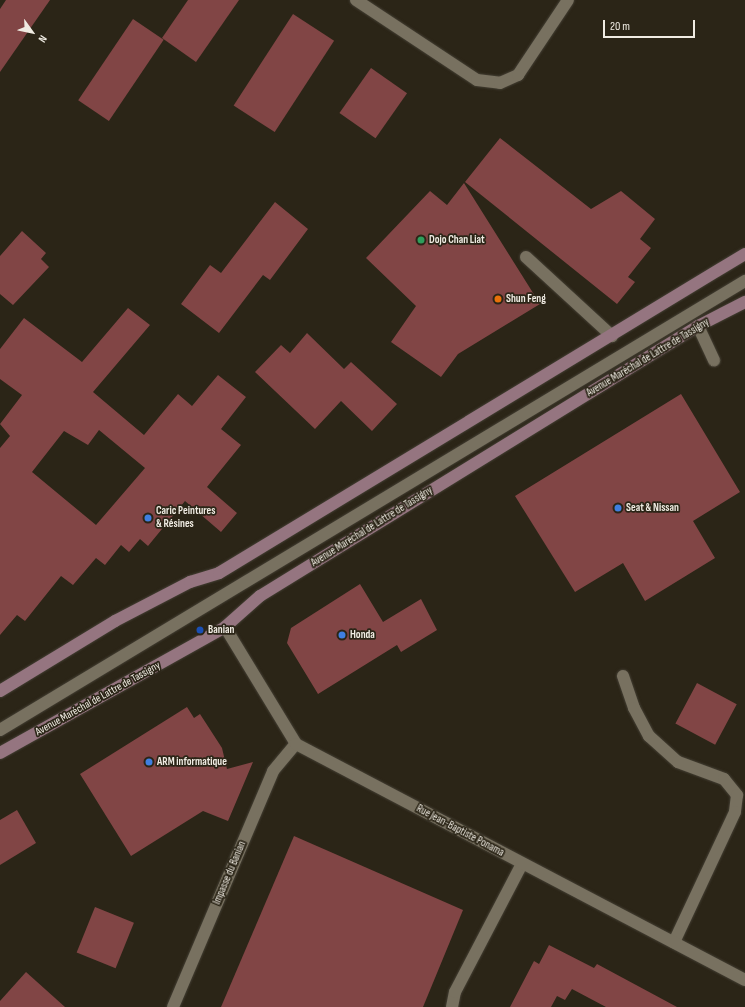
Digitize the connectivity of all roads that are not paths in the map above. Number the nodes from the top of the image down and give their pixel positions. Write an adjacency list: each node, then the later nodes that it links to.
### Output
1 (568, 0): 2 (street)
2 (358, 1)
3 (745, 254): 8 (main road)
4 (526, 257): 8 (street)
5 (745, 281): 13 (street, Avenue Maréchal de Lattre de Tassigny)
6 (745, 302): 7 (main road, Avenue Maréchal de Lattre de Tassigny)
7 (698, 326): 9 (street); 10 (main road, Avenue Maréchal de Lattre de Tassigny)
8 (612, 336): 12 (main road)
9 (714, 362)
10 (225, 627): 14 (street); 15 (main road, Avenue Maréchal de Lattre de Tassigny)
11 (623, 676): 17 (street)
12 (0, 691)
13 (0, 730)
14 (296, 744): 16 (street, Rue Jean-Baptiste Ponama); 19 (street, Impasse du Banian)
15 (0, 753)
16 (522, 864): 17 (street, Rue Jean-Baptiste Ponama); 20 (street)
17 (674, 942): 18 (street, Rue Jean-Baptiste Ponama)
18 (745, 980)
19 (173, 1007)
20 (452, 1007)

